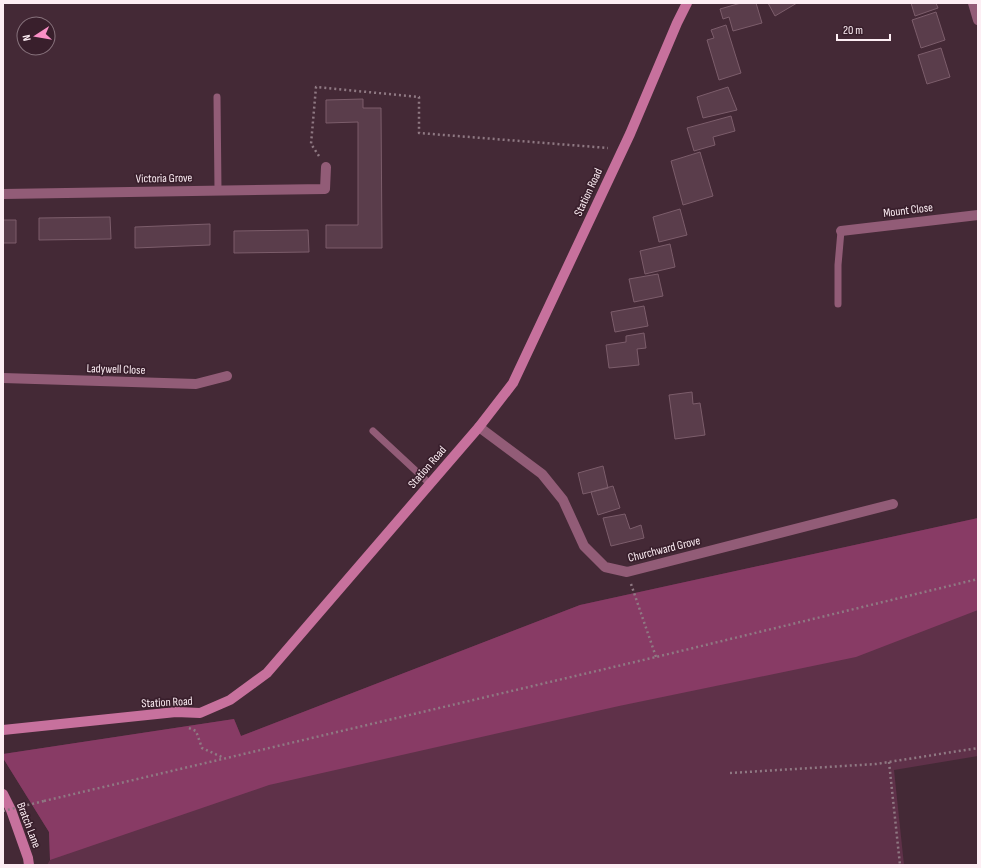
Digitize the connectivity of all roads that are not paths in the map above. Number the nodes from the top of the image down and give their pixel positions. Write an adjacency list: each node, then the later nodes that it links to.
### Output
1 (687, 3): 13 (street, Station Road)
2 (973, 3): 3 (street)
3 (978, 20)
4 (217, 97): 6 (lane)
5 (326, 167): 6 (street, Victoria Grove)
6 (218, 190): 7 (street, Victoria Grove)
7 (3, 194)
8 (978, 214): 9 (street, Mount Close)
9 (841, 231): 10 (lane)
10 (838, 304)
11 (226, 376): 12 (street, Ladywell Close)
12 (3, 378)
13 (479, 427): 15 (street, Station Road); 16 (street, Churchward Grove)
14 (373, 431): 15 (lane)
15 (430, 484): 17 (street, Station Road)
16 (893, 504)
17 (3, 730)
18 (3, 794): 19 (street, Bratch Lane)
19 (29, 865)

